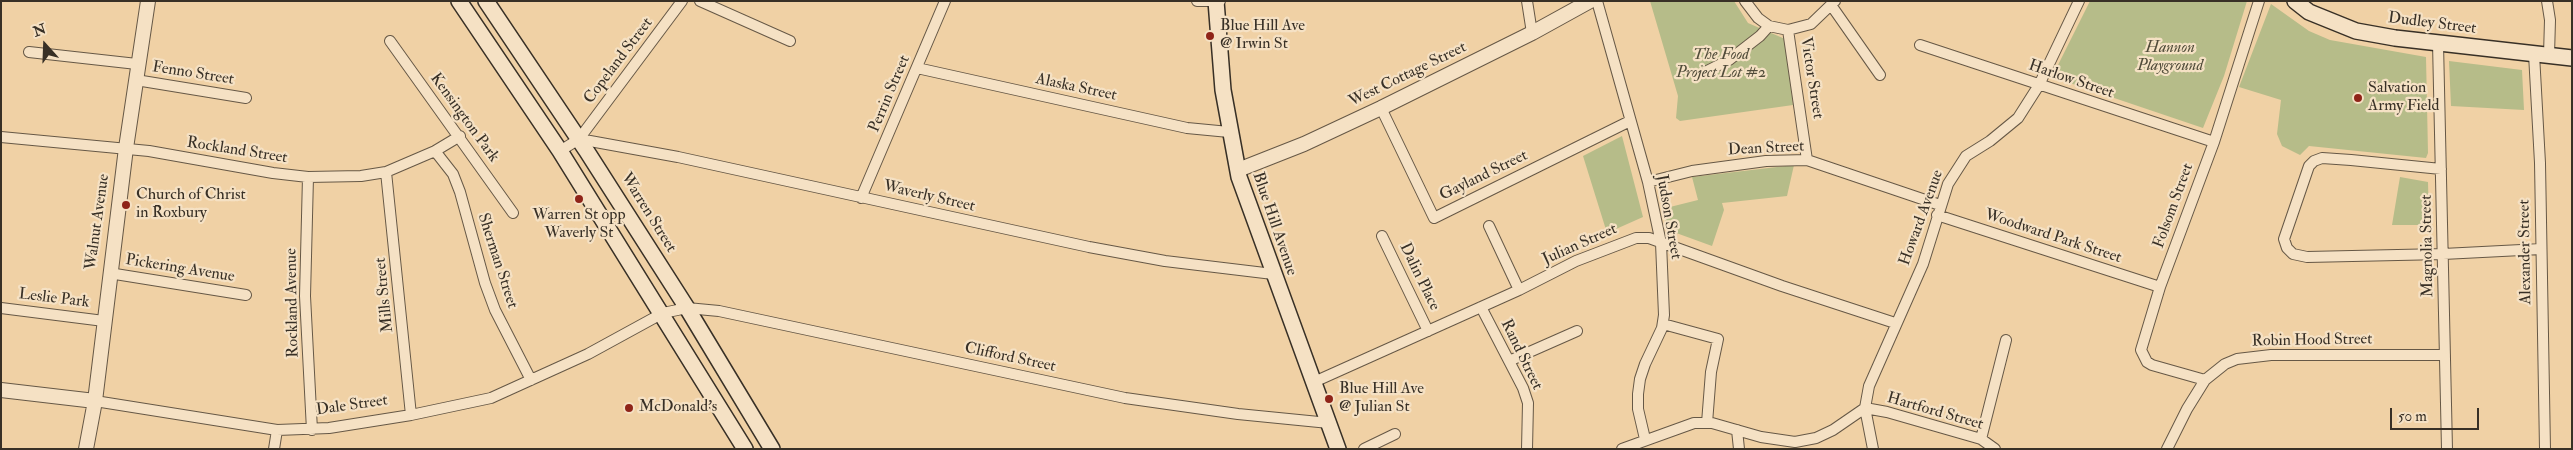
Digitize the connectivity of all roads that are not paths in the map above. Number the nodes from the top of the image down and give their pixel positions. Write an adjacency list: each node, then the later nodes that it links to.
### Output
1 (148, 1): 28 (street, Walnut Avenue)
2 (459, 1): 44 (main road)
3 (486, 1): 40 (main road, Warren Street)
4 (682, 1): 40 (street, Copeland Street)
5 (700, 1): 22 (street)
6 (945, 1): 29 (street, Perrin Street)
7 (1197, 1): 16 (street)
8 (1526, 1): 20 (street)
9 (1590, 1): 20 (street, West Cottage Street)
10 (1597, 1): 36 (street, Judson Street)
11 (1746, 1): 18 (street)
12 (2079, 1): 33 (street, Howard Avenue)
13 (2259, 1): 41 (street, Folsom Street)
14 (2295, 1): 23 (main road, Dudley Street)
15 (2547, 1): 26 (street, Alexander Street)
16 (1218, 2): 37 (main road, Blue Hill Avenue)
17 (1833, 3): 19 (street); 31 (street)
18 (1768, 26): 19 (street); 30 (street)
19 (1788, 30): 45 (street, Victor Street)
20 (1532, 33): 35 (street, West Cottage Street)
21 (390, 41): 38 (street, Kensington Park)
22 (790, 41)
23 (2438, 43): 26 (main road, Dudley Street); 46 (street, Magnolia Street)
24 (1920, 45): 33 (street, Harlow Street)
25 (29, 52): 28 (street)
26 (2542, 54): 27 (main road, Dudley Street); 57 (street, Alexander Street)
27 (2572, 58)
28 (137, 64): 32 (street, Walnut Avenue)
29 (917, 68): 37 (street, Alaska Street); 51 (street, Perrin Street)
30 (1707, 71)
31 (1880, 75)
32 (136, 80): 34 (street, Fenno Street); 42 (street, Walnut Avenue)
33 (2039, 85): 41 (street, Harlow Street); 52 (street, Howard Avenue)
34 (246, 98)
35 (1381, 108): 36 (street, Gayland Street); 47 (street, West Cottage Street)
36 (1630, 122): 50 (street, Judson Street)
37 (1229, 132): 47 (main road, Blue Hill Avenue)
38 (460, 136): 43 (street, Rockland Street); 53 (street, Kensington Park)
39 (1, 138): 42 (street, Rockland Street)
40 (579, 139): 44 (street); 51 (street, Waverly Street); 66 (main road, Warren Street)
41 (2214, 142): 61 (street, Folsom Street)
42 (126, 148): 49 (street, Rockland Street); 59 (street, Walnut Avenue)
43 (435, 151): 48 (street, Rockland Street); 76 (street, Sherman Street)
44 (560, 151): 67 (main road)
45 (1807, 160): 50 (street, Dean Street); 52 (street, Dean Street)
46 (2441, 169): 58 (street, Magnolia Street); 58 (street)
47 (1238, 170): 60 (main road, Blue Hill Avenue)
48 (386, 172): 49 (street, Rockland Street); 82 (street, Mills Street)
49 (308, 176): 86 (street, Rockland Avenue)
50 (1648, 182): 56 (street, Judson Street)
51 (861, 198): 60 (street, Waverly Street)
52 (1938, 210): 61 (street, Woodward Park Street); 69 (street, Howard Avenue)
53 (513, 212)
54 (1489, 226): 62 (street)
55 (1382, 236): 71 (street, Dalin Place)
56 (1661, 243): 62 (street, Julian Street); 69 (street, Julian Street); 70 (street, Judson Street)
57 (2541, 249): 58 (street); 104 (street, Alexander Street)
58 (2443, 254): 74 (street, Magnolia Street)
59 (109, 273): 63 (street, Pickering Avenue); 68 (street, Walnut Avenue)
60 (1274, 274): 78 (main road, Blue Hill Avenue)
61 (2160, 287): 77 (street, Folsom Street)
62 (1519, 290): 64 (street, Julian Street)
63 (246, 295)
64 (1481, 307): 71 (street, Julian Street); 75 (street, Rand Street)
65 (1, 308): 68 (street, Leslie Park)
66 (687, 308): 67 (street, Dale Street); 83 (street, Clifford Street); 94 (main road, Warren Street)
67 (663, 314): 76 (street, Dale Street); 93 (main road)
68 (104, 321): 80 (street, Walnut Avenue)
69 (1895, 323): 81 (street, Howard Avenue)
70 (1663, 324): 84 (street); 89 (street, Judson Street)
71 (1428, 331): 78 (street, Julian Street)
72 (1576, 331): 75 (street)
73 (2006, 340): 90 (street)
74 (2445, 355): 77 (street, Robin Hood Street); 103 (street, Magnolia Street)
75 (1509, 361): 97 (street, Rand Street)
76 (531, 380): 82 (street, Dale Street)
77 (2205, 380): 102 (street, Robin Hood Street)
78 (1314, 382): 83 (main road, Blue Hill Avenue)
79 (1, 390): 80 (street, Dale Street)
80 (94, 401): 85 (street, Dale Street); 91 (street, Walnut Avenue)
81 (1865, 408): 87 (street); 90 (street, Hartford Street); 100 (street, Howard Avenue)
82 (411, 415): 86 (street, Dale Street)
83 (1329, 423): 95 (main road, Blue Hill Avenue)
84 (1706, 423): 87 (street); 89 (street)
85 (277, 430): 86 (street, Dale Street); 92 (street)
86 (312, 430)
87 (1737, 430): 99 (street)
88 (1395, 434): 96 (street)
89 (1645, 439): 98 (street)
90 (1981, 439): 101 (street, Hartford Street)
91 (86, 449)
92 (274, 449)
93 (745, 449)
94 (772, 449)
95 (1338, 449)
96 (1364, 449)
97 (1527, 449)
98 (1622, 449)
99 (1739, 449)
100 (1873, 449)
101 (1995, 449)
102 (2166, 449)
103 (2447, 449)
104 (2545, 449)

